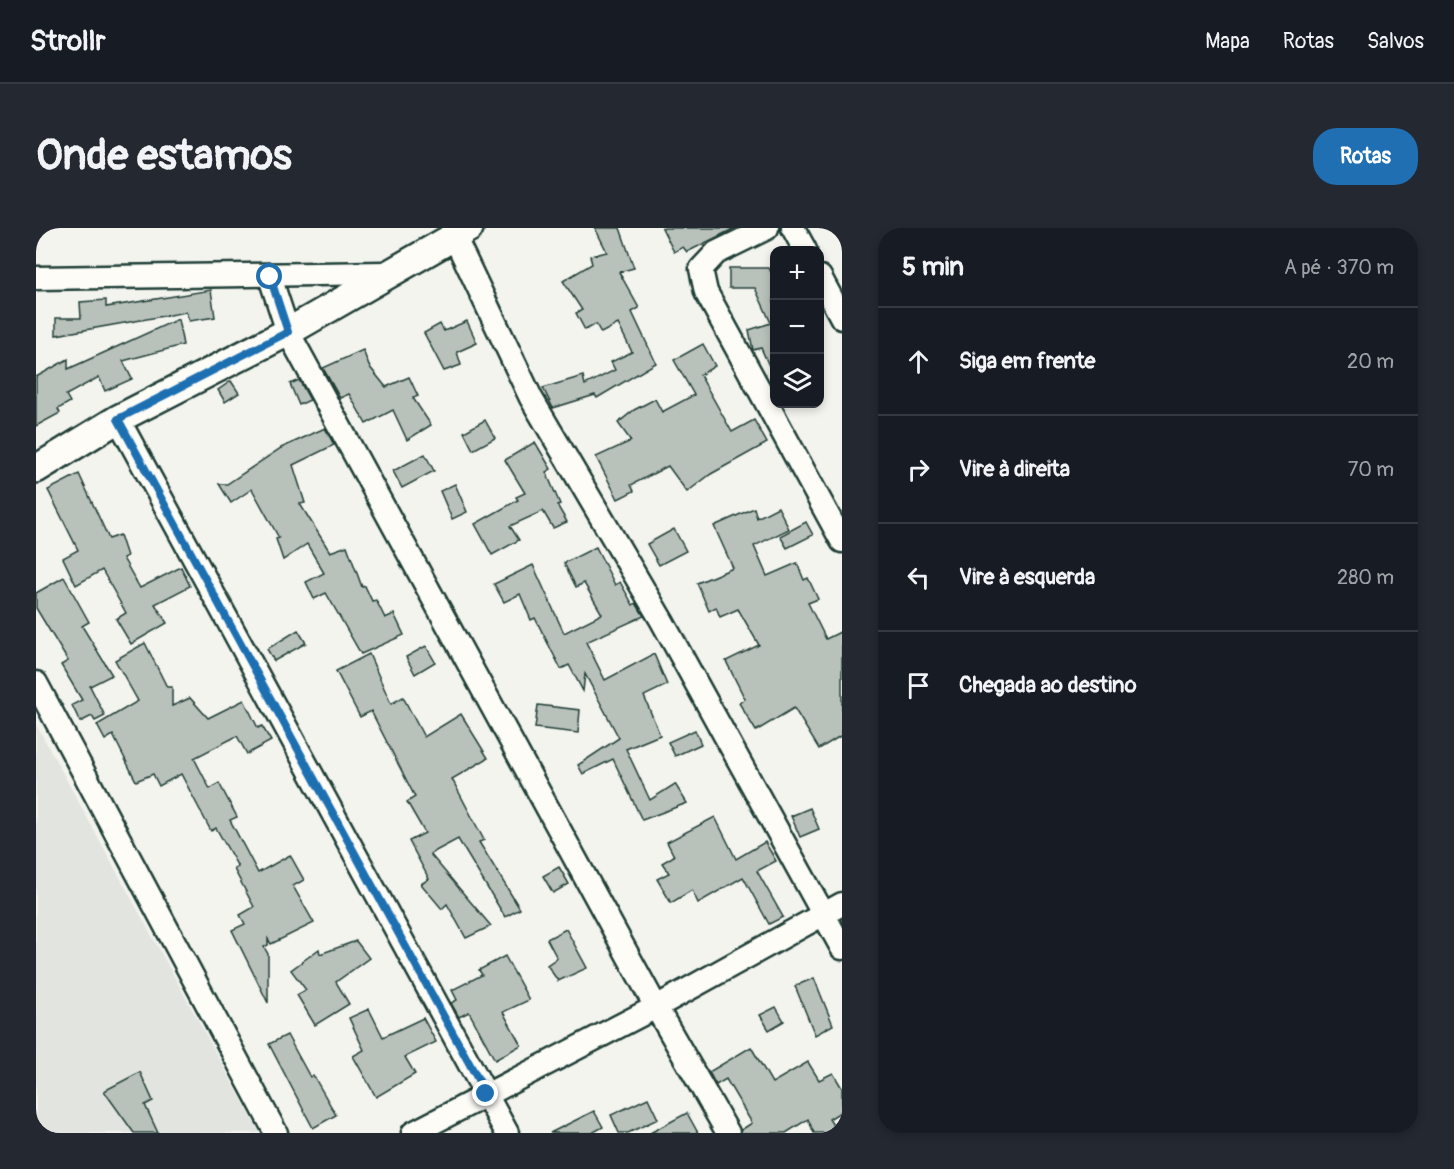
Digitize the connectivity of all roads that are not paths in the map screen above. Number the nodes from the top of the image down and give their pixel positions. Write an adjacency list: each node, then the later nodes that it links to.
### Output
1 (767, 228): 13 (street)
2 (793, 228): 4 (street)
3 (462, 232): 5 (street); 15 (street)
4 (803, 246)
5 (386, 273): 6 (street); 10 (street)
6 (270, 277): 7 (street); 10 (street)
7 (36, 278)
8 (824, 286): 9 (street)
9 (842, 318)
10 (288, 332): 11 (street); 17 (street)
11 (118, 419): 12 (street); 18 (street)
12 (36, 469)
13 (842, 541)
14 (36, 683): 19 (street)
15 (833, 909): 16 (street); 17 (street)
16 (842, 948)
17 (656, 1007): 18 (street); 22 (street)
18 (486, 1094): 20 (street); 21 (street)
19 (276, 1133)
20 (413, 1133)
21 (507, 1133)
22 (728, 1133)

